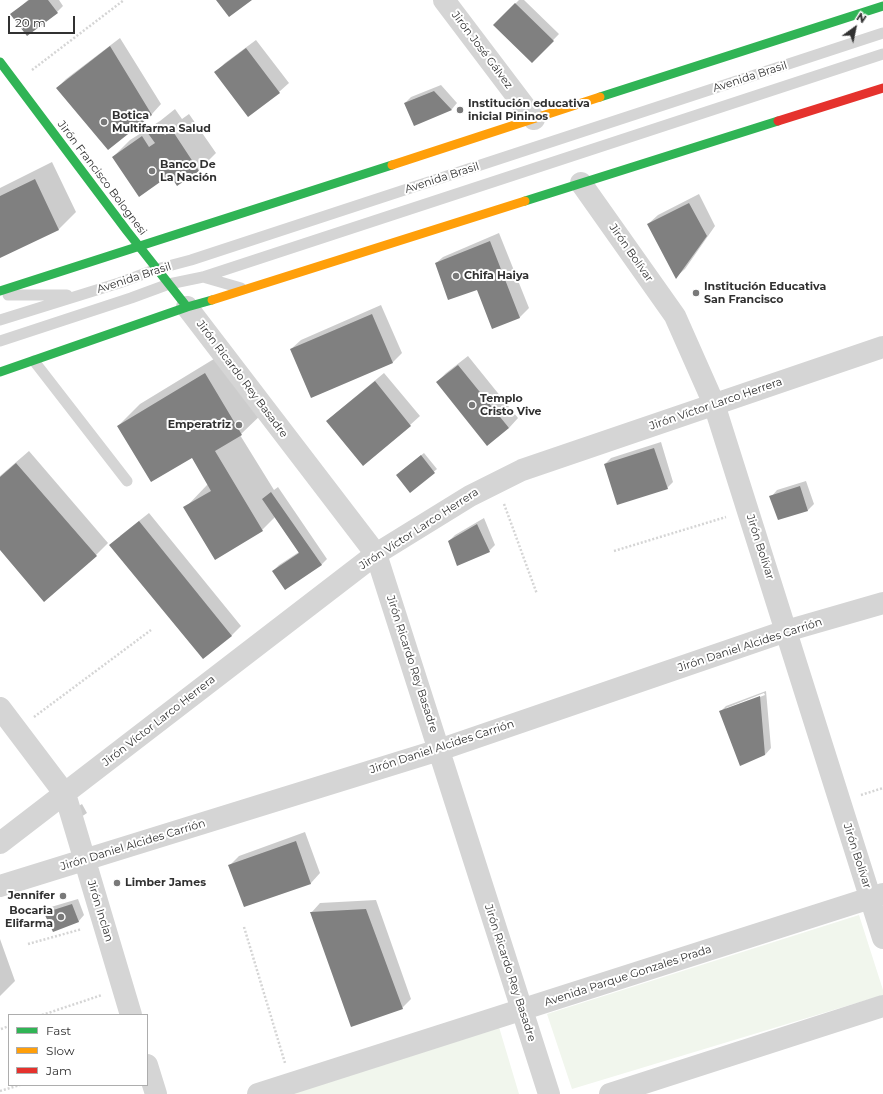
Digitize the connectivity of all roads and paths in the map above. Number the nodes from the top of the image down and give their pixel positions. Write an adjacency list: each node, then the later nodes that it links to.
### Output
1 (124, 0): 7 (path)
2 (444, 0): 9 (street, Jirón José Gálvez)
3 (883, 6): 9 (main road)
4 (883, 33): 12 (lane, Avenida Brasil)
5 (883, 54): 13 (lane, Avenida Brasil)
6 (0, 62): 7 (main road, Jirón Francisco Bolognesi)
7 (15, 82): 11 (main road, Jirón Francisco Bolognesi)
8 (883, 88): 10 (main road)
9 (534, 118): 11 (main road)
10 (581, 183): 15 (main road); 25 (street, Jirón Bolívar)
11 (138, 246): 12 (main road, Jirón Francisco Bolognesi); 16 (main road)
12 (156, 269): 14 (main road, Jirón Francisco Bolognesi); 18 (lane, Avenida Brasil)
13 (203, 277): 14 (lane, Avenida Brasil); 15 (lane)
14 (169, 284): 19 (main road, Jirón Francisco Bolognesi); 21 (lane, Avenida Brasil)
15 (246, 290): 19 (main road)
16 (0, 291)
17 (0, 295): 18 (lane)
18 (78, 296): 20 (lane, Avenida Brasil)
19 (187, 307): 23 (main road); 30 (street, Jirón Ricardo Rey Basadre)
20 (0, 320)
21 (0, 341)
22 (883, 347): 25 (street, Jirón Víctor Larco Herrera)
23 (34, 361): 24 (main road); 26 (lane)
24 (0, 372)
25 (714, 404): 27 (street, Jirón Víctor Larco Herrera); 28 (street, Jirón Bolívar)
26 (127, 481)
27 (496, 482): 30 (street, Jirón Víctor Larco Herrera); 31 (path)
28 (748, 510): 29 (path); 34 (street, Jirón Bolívar)
29 (614, 551)
30 (376, 554): 37 (street, Jirón Ricardo Rey Basadre); 38 (street, Jirón Víctor Larco Herrera)
31 (537, 594)
32 (883, 603): 34 (street, Jirón Daniel Alcides Carrión)
33 (151, 630): 36 (path)
34 (786, 632): 37 (street, Jirón Daniel Alcides Carrión); 42 (street, Jirón Bolívar)
35 (0, 708): 36 (street, Jirón Inclan)
36 (16, 730): 38 (street, Jirón Inclan)
37 (439, 750): 40 (street, Jirón Daniel Alcides Carrión); 49 (street, Jirón Ricardo Rey Basadre)
38 (65, 794): 39 (street, Jirón Víctor Larco Herrera); 40 (street, Jirón Inclan)
39 (0, 843)
40 (84, 860): 41 (street, Jirón Daniel Alcides Carrión); 43 (street, Jirón Inclan)
41 (0, 886)
42 (877, 896): 45 (street, Jirón Bolívar); 49 (street, Avenida Parque Gonzales Prada)
43 (104, 923): 46 (path); 47 (street, Jirón Inclan)
44 (244, 927): 53 (path)
45 (883, 938)
46 (28, 944)
47 (123, 988): 50 (path); 51 (street, Jirón Inclan)
48 (883, 1006): 59 (street)
49 (522, 1010): 53 (street, Avenida Parque Gonzales Prada); 58 (street, Jirón Ricardo Rey Basadre)
50 (45, 1014)
51 (131, 1014)
52 (148, 1068): 56 (street)
53 (292, 1083): 57 (street, Avenida Parque Gonzales Prada)
54 (17, 1086): 55 (path)
55 (0, 1091)
56 (156, 1094)
57 (258, 1094)
58 (549, 1094)
59 (610, 1094)

